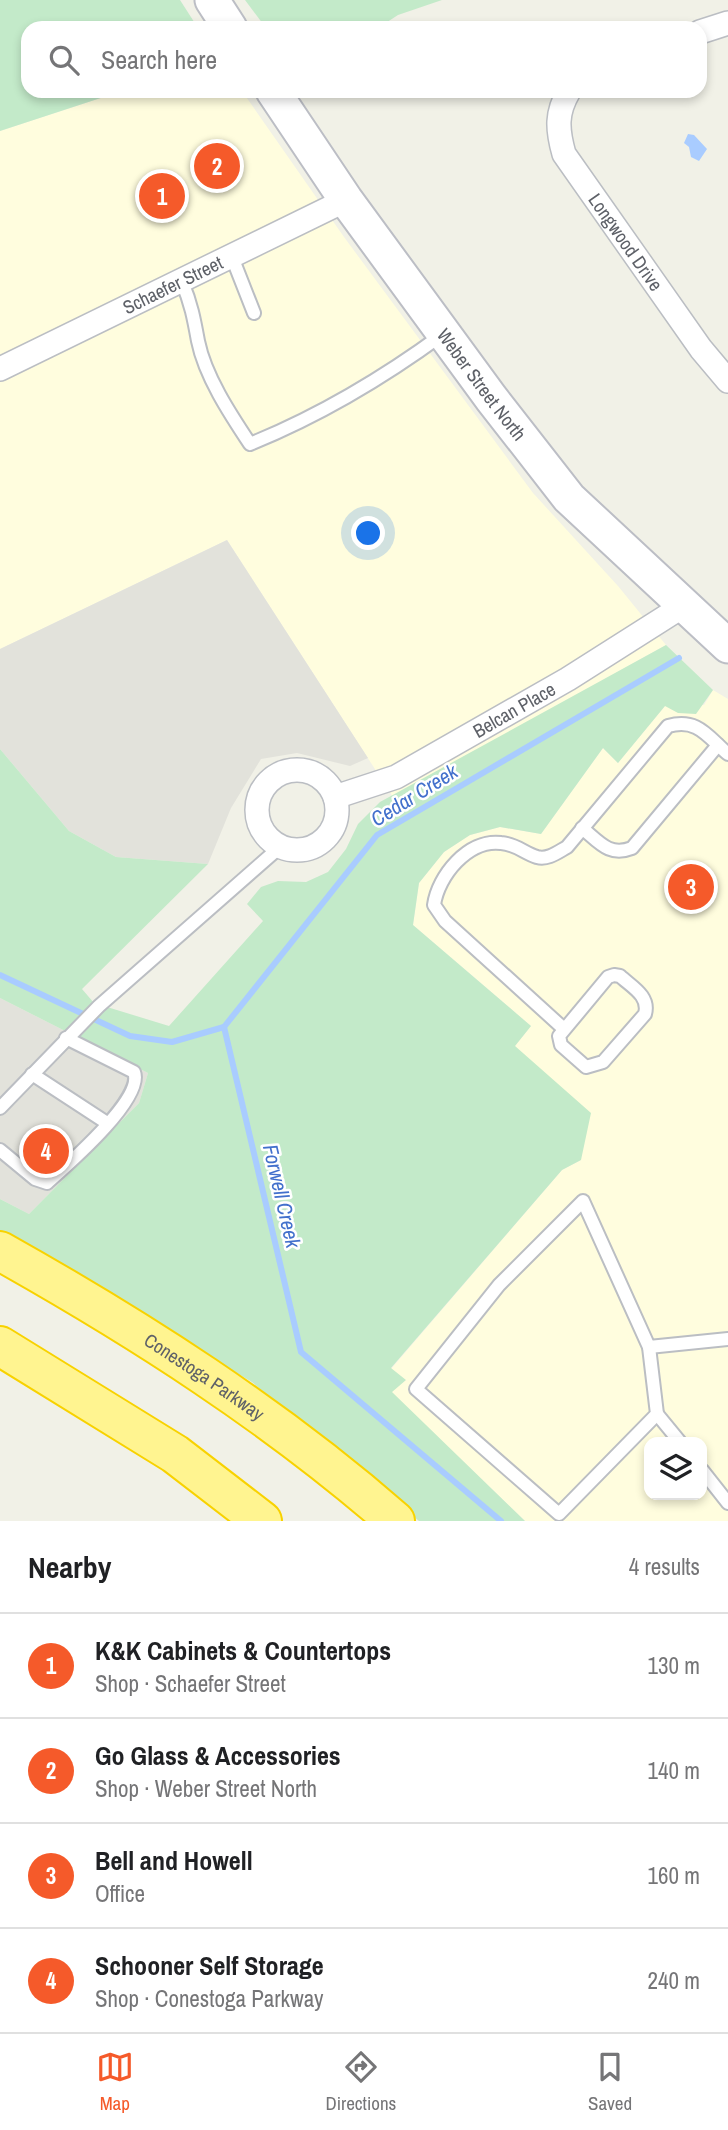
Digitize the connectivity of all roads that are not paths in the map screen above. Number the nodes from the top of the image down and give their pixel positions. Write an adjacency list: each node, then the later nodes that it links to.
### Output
1 (212, 0): 2 (main road)
2 (226, 21)
3 (728, 23): 4 (street)
4 (707, 30)
5 (278, 98): 7 (main road, Weber Street North)
6 (565, 98): 13 (street, Longwood Drive)
7 (346, 200): 8 (street, Schaefer Street); 11 (main road, Weber Street North)
8 (232, 257): 9 (street, Schaefer Street); 10 (lane)
9 (182, 282): 11 (lane); 12 (street, Schaefer Street)
10 (254, 313)
11 (444, 334): 14 (main road, Weber Street North)
12 (0, 369)
13 (728, 382)
14 (682, 606): 15 (main road, Weber Street North); 17 (street, Belcan Place)
15 (728, 646)
16 (723, 750): 18 (lane); 18 (lane)
17 (335, 797): 19 (street); 19 (street)
18 (582, 828): 20 (lane)
19 (280, 847): 21 (lane)
20 (564, 1029): 20 (lane)
21 (68, 1036): 22 (lane); 24 (lane)
22 (32, 1074): 23 (lane); 24 (lane)
23 (0, 1108)
24 (107, 1123): 25 (lane)
25 (0, 1150)
26 (0, 1251): 36 (highway, Conestoga Parkway)
27 (728, 1339): 29 (lane)
28 (0, 1346): 35 (highway)
29 (649, 1348): 30 (lane); 34 (lane)
30 (657, 1414): 31 (lane); 34 (lane)
31 (676, 1437)
32 (707, 1476): 33 (lane)
33 (728, 1503)
34 (563, 1517)
35 (262, 1521)
36 (395, 1521)

